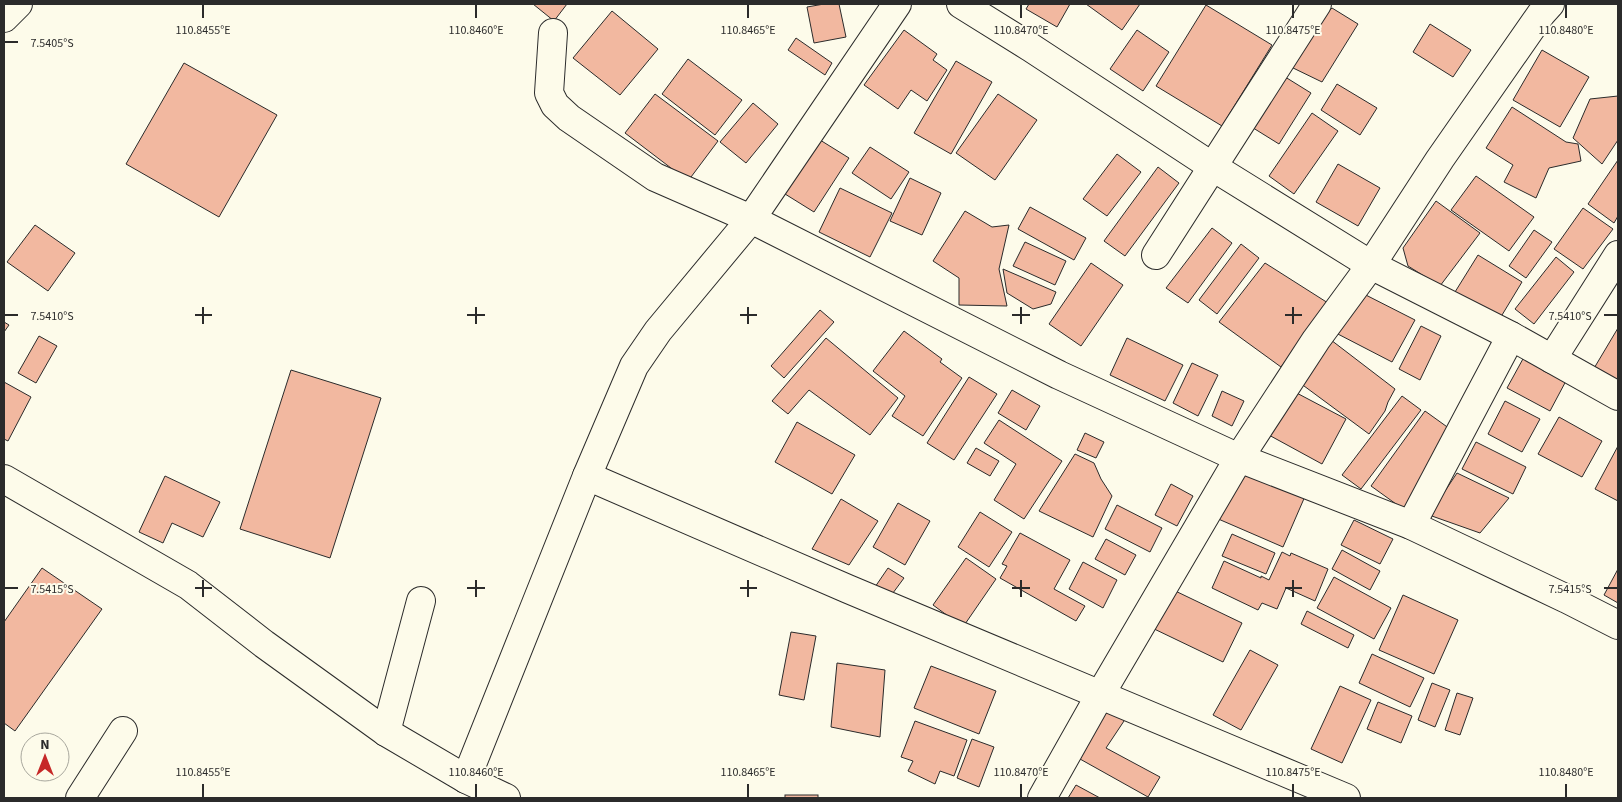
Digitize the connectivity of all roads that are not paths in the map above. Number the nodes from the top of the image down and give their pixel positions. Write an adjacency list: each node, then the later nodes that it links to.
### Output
1 (18, 4): 6 (main road)
2 (897, 4): 9 (main road)
3 (961, 4): 8 (main road)
4 (1316, 4): 8 (main road)
5 (1550, 4): 12 (main road)
6 (4, 18)
7 (553, 32): 9 (main road)
8 (1213, 167): 11 (main road); 12 (main road)
9 (750, 219): 16 (main road); 17 (main road)
10 (1618, 254): 14 (main road)
11 (1156, 255)
12 (1371, 265): 13 (main road); 16 (main road)
13 (1511, 336): 14 (main road); 19 (main road)
14 (1552, 359): 15 (main road)
15 (1618, 396)
16 (1239, 458): 19 (main road); 22 (main road)
17 (587, 476): 22 (main road); 25 (main road)
18 (4, 479): 24 (main road)
19 (1411, 525): 21 (main road)
20 (421, 601): 24 (main road)
21 (1618, 625)
22 (1100, 695): 28 (main road); 29 (main road)
23 (123, 732): 27 (main road)
24 (386, 732): 25 (main road)
25 (466, 779): 26 (main road)
26 (497, 797)
27 (80, 798)
28 (1042, 798)
29 (1346, 798)

